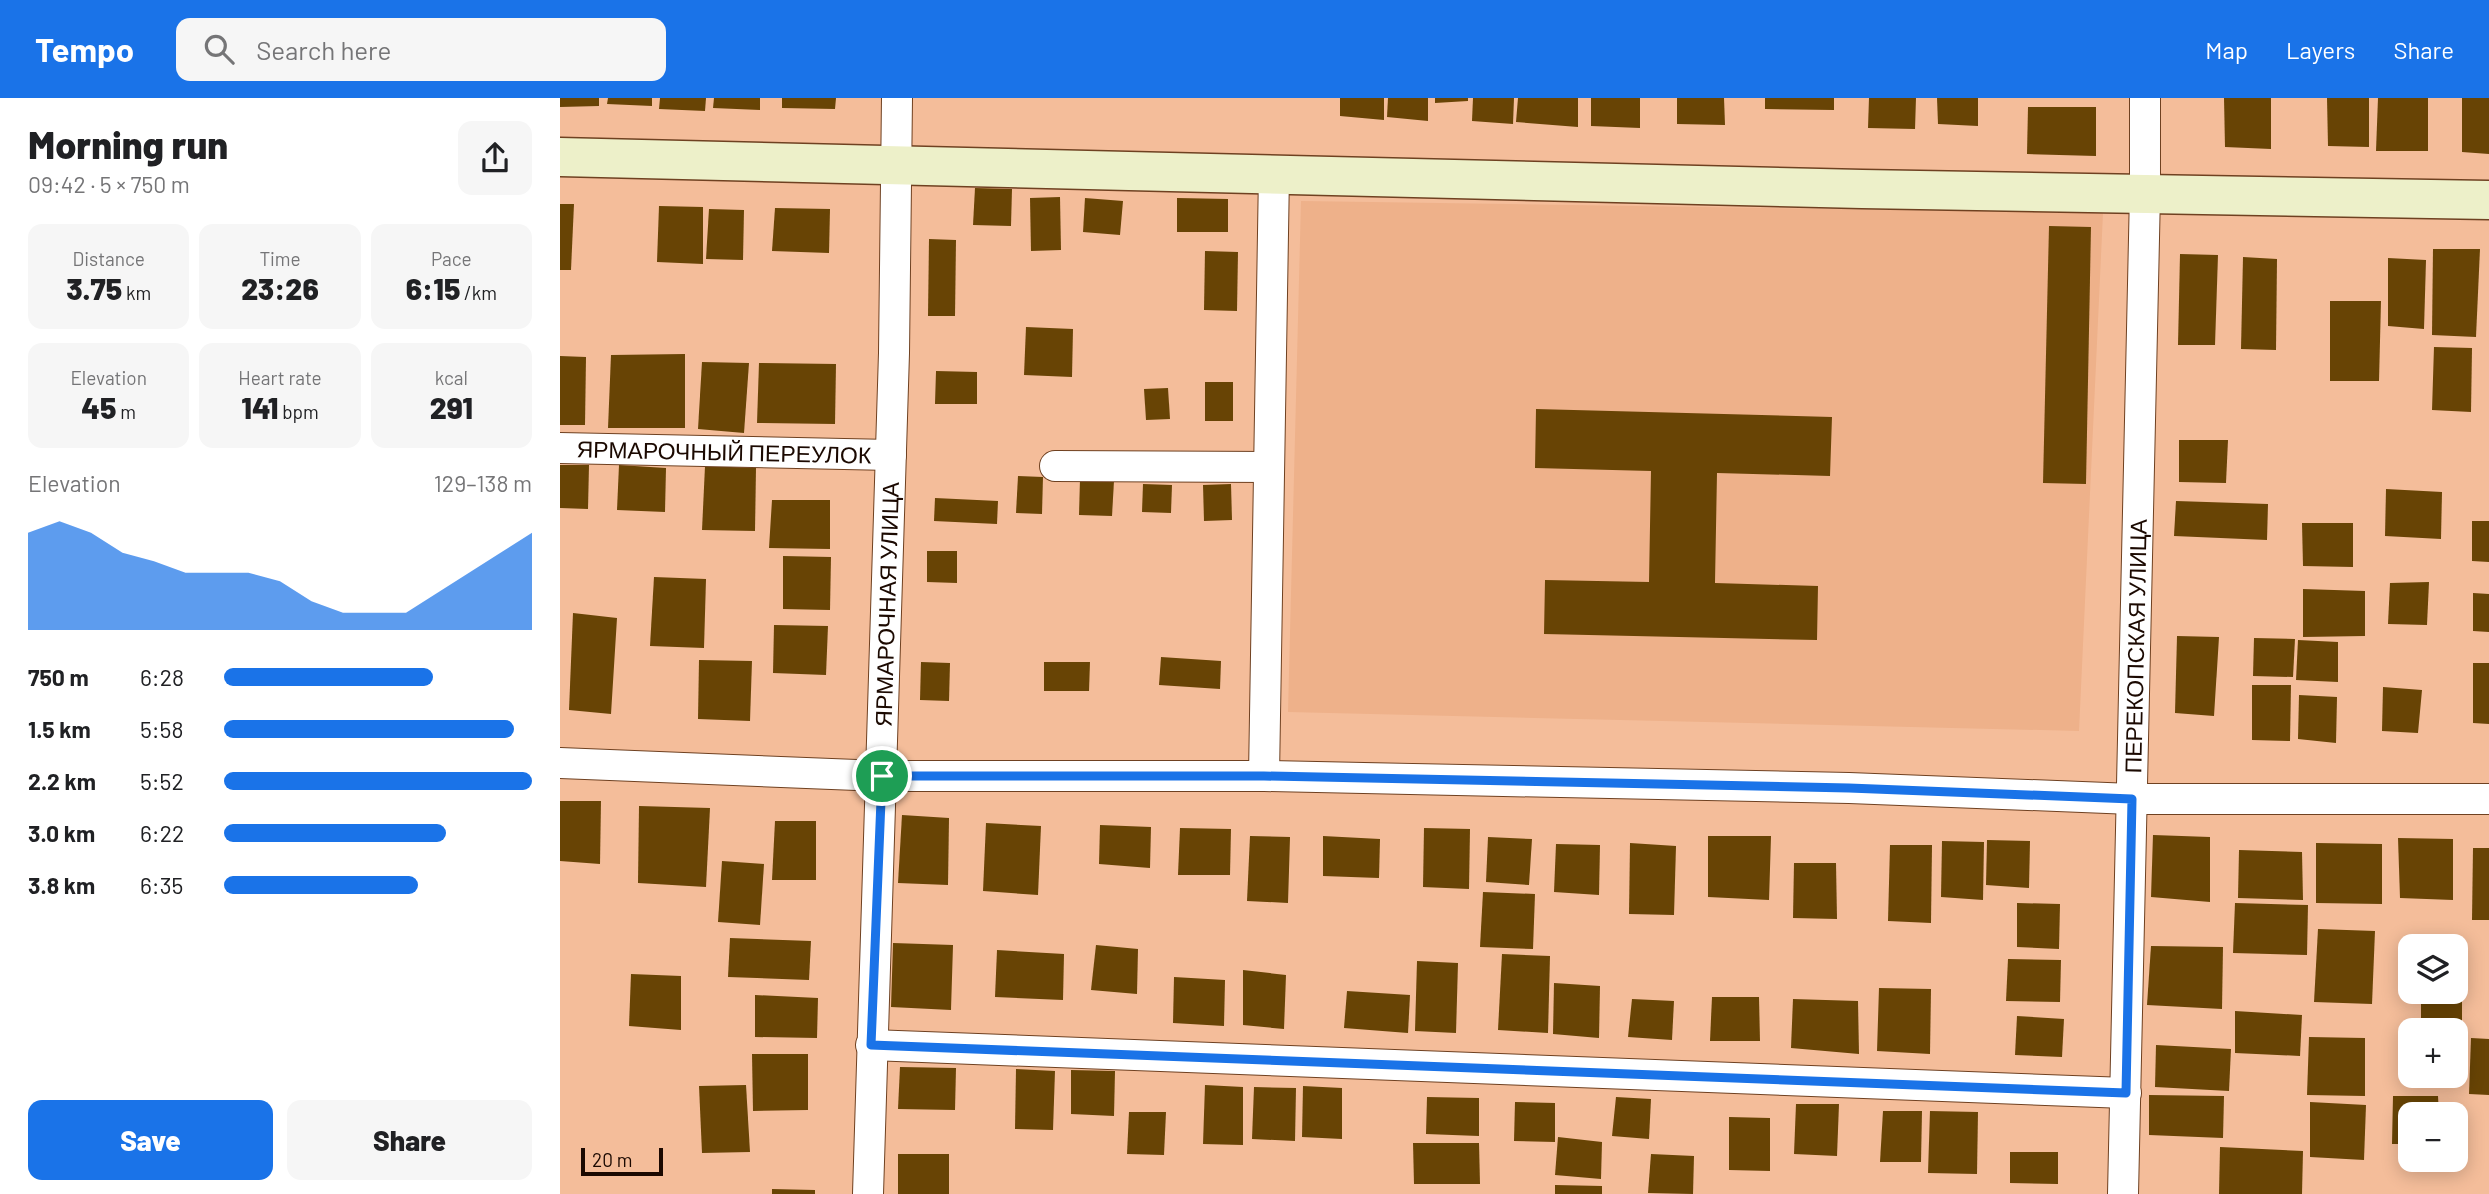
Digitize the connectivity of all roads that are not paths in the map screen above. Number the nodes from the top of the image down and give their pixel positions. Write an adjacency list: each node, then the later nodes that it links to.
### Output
1 (897, 98): 4 (street, ЯРМАРОЧНАЯ УЛИЦА)
2 (2145, 98): 6 (street, ПЕРЕКОПСКАЯ УЛИЦА)
3 (560, 157): 4 (main road)
4 (895, 165): 5 (main road); 9 (street, ЯРМАРОЧНАЯ УЛИЦА)
5 (1273, 173): 6 (main road); 11 (street)
6 (2145, 193): 7 (main road); 15 (street, ПЕРЕКОПСКАЯ УЛИЦА)
7 (2489, 200)
8 (560, 448): 9 (street, ЯРМАРОЧНЫЙ ПЕРЕУЛОК)
9 (891, 455): 13 (street, ЯРМАРОЧНАЯ УЛИЦА)
10 (1055, 466): 11 (street)
11 (1269, 467): 14 (street)
12 (560, 764): 13 (street)
13 (882, 776): 14 (street); 17 (street, ЯРМАРОЧНАЯ УЛИЦА)
14 (1264, 776): 15 (street)
15 (2132, 799): 16 (street); 18 (street, ПЕРЕКОПСКАЯ УЛИЦА)
16 (2489, 799)
17 (871, 1045): 18 (street); 19 (street, ЯРМАРОЧНАЯ УЛИЦА)
18 (2126, 1093): 20 (street, ПЕРЕКОПСКАЯ УЛИЦА)
19 (868, 1194)
20 (2123, 1194)

